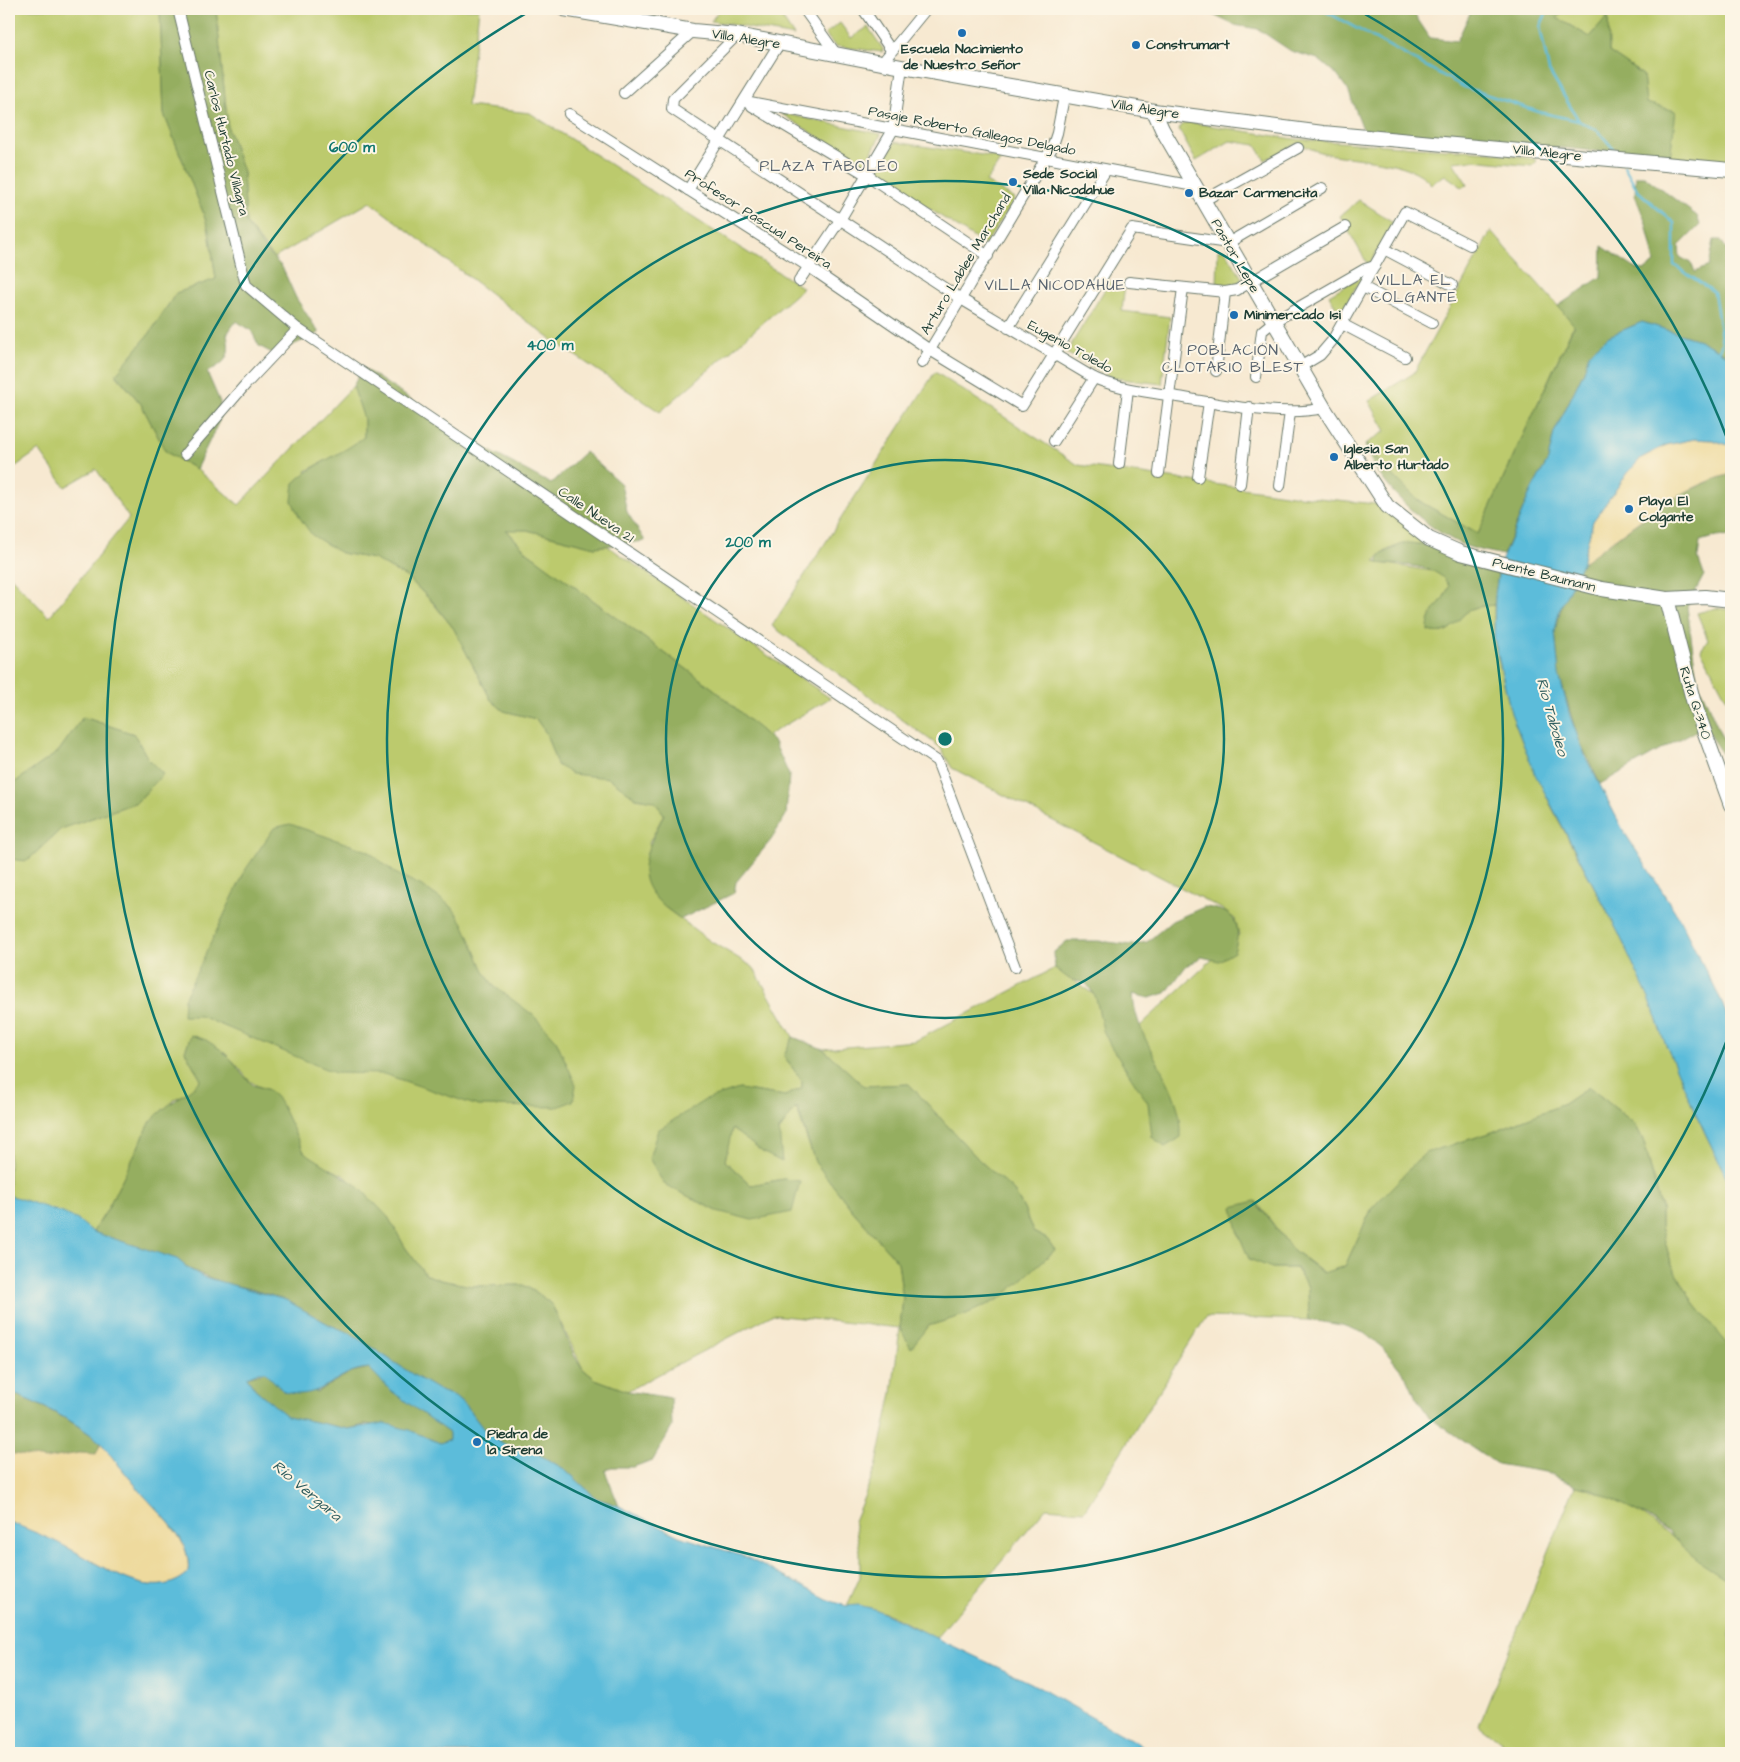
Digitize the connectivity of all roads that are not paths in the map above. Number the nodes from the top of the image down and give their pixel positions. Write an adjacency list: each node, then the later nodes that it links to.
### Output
1 (178, 9): 41 (street, Carlos Hurtado Villagra)
2 (564, 9): 6 (main road, Villa Alegre)
3 (804, 9): 11 (street)
4 (864, 9): 10 (street)
5 (924, 9): 10 (street)
6 (587, 11): 7 (main road, Villa Alegre)
7 (693, 31): 8 (main road, Villa Alegre); 14 (street)
8 (737, 36): 9 (main road, Villa Alegre); 20 (street, Eugenio Toledo)
9 (779, 44): 11 (main road, Villa Alegre); 16 (street)
10 (891, 50): 12 (street)
11 (836, 54): 12 (main road, Villa Alegre)
12 (882, 63): 13 (main road, Villa Alegre)
13 (902, 67): 15 (main road, Villa Alegre); 19 (street)
14 (624, 93)
15 (1064, 96): 17 (main road, Villa Alegre); 22 (street, Arturo Lablee Marchand)
16 (745, 101): 19 (street, Pasaje Roberto Gallegos Delgado); 20 (street); 25 (street)
17 (1154, 111): 24 (main road, Villa Alegre); 26 (main road, Pastor Lepe)
18 (569, 114): 28 (street, Profesor Pascual Pereira)
19 (893, 130): 22 (street, Pasaje Roberto Gallegos Delgado); 25 (street)
20 (719, 141): 28 (street); 30 (street, Eugenio Toledo)
21 (1298, 148): 29 (street)
22 (1045, 159): 23 (street, Pasaje Roberto Gallegos Delgado); 35 (street, Arturo Lablee Marchand)
23 (1106, 170): 26 (street, Pasaje Roberto Gallegos Delgado); 50 (street)
24 (1731, 170)
25 (867, 176): 30 (street); 35 (street)
26 (1194, 186): 29 (main road, Pastor Lepe)
27 (1322, 188): 32 (street)
28 (688, 190): 37 (street, Profesor Pascual Pereira)
29 (1203, 201): 32 (main road, Pastor Lepe)
30 (840, 220): 37 (street); 46 (street, Eugenio Toledo)
31 (1345, 227): 40 (street)
32 (1228, 243): 40 (main road, Pastor Lepe); 53 (street)
33 (1470, 245): 34 (street)
34 (1384, 249): 36 (street); 42 (street)
35 (988, 256): 46 (street, Arturo Lablee Marchand)
36 (1375, 266): 43 (street); 47 (street)
37 (808, 267): 38 (street); 52 (street, Profesor Pascual Pereira)
38 (799, 281)
39 (1129, 282): 44 (street)
40 (1251, 283): 45 (street); 47 (main road, Pastor Lepe)
41 (246, 284): 51 (street, Calle Nueva 21)
42 (1452, 285)
43 (1363, 287): 48 (street); 49 (street)
44 (1183, 288): 45 (street); 61 (street)
45 (1225, 292): 57 (street)
46 (961, 299): 50 (street, Eugenio Toledo); 52 (street, Arturo Lablee Marchand)
47 (1273, 322): 56 (main road, Pastor Lepe); 58 (street)
48 (1432, 323)
49 (1342, 324): 54 (street); 56 (street)
50 (1008, 328): 53 (street, Eugenio Toledo)
51 (298, 329): 67 (street); 77 (street, Calle Nueva 21)
52 (930, 350): 53 (street, Profesor Pascual Pereira); 55 (street, Arturo Lablee Marchand)
53 (1055, 355): 59 (street, Eugenio Toledo)
54 (1405, 357)
55 (922, 363)
56 (1300, 367): 64 (main road, Pastor Lepe)
57 (1216, 371)
58 (1256, 377)
59 (1094, 378): 60 (street, Eugenio Toledo); 66 (street)
60 (1128, 389): 61 (street, Eugenio Toledo); 68 (street)
61 (1169, 395): 62 (street, Eugenio Toledo); 69 (street)
62 (1209, 402): 63 (street, Eugenio Toledo); 70 (street)
63 (1249, 407): 65 (street, Eugenio Toledo); 71 (street)
64 (1324, 408): 65 (street, Eugenio Toledo); 73 (main road, Pastor Lepe)
65 (1290, 412): 72 (street)
66 (1054, 441)
67 (185, 454)
68 (1119, 464)
69 (1159, 473)
70 (1198, 477)
71 (1240, 484)
72 (1280, 486)
73 (1486, 560): 74 (main road, Puente Baumann)
74 (1667, 599): 75 (main road, Puente Baumann); 76 (main road, Ruta Q-340)
75 (1731, 600)
76 (1731, 804)
77 (1015, 967)

